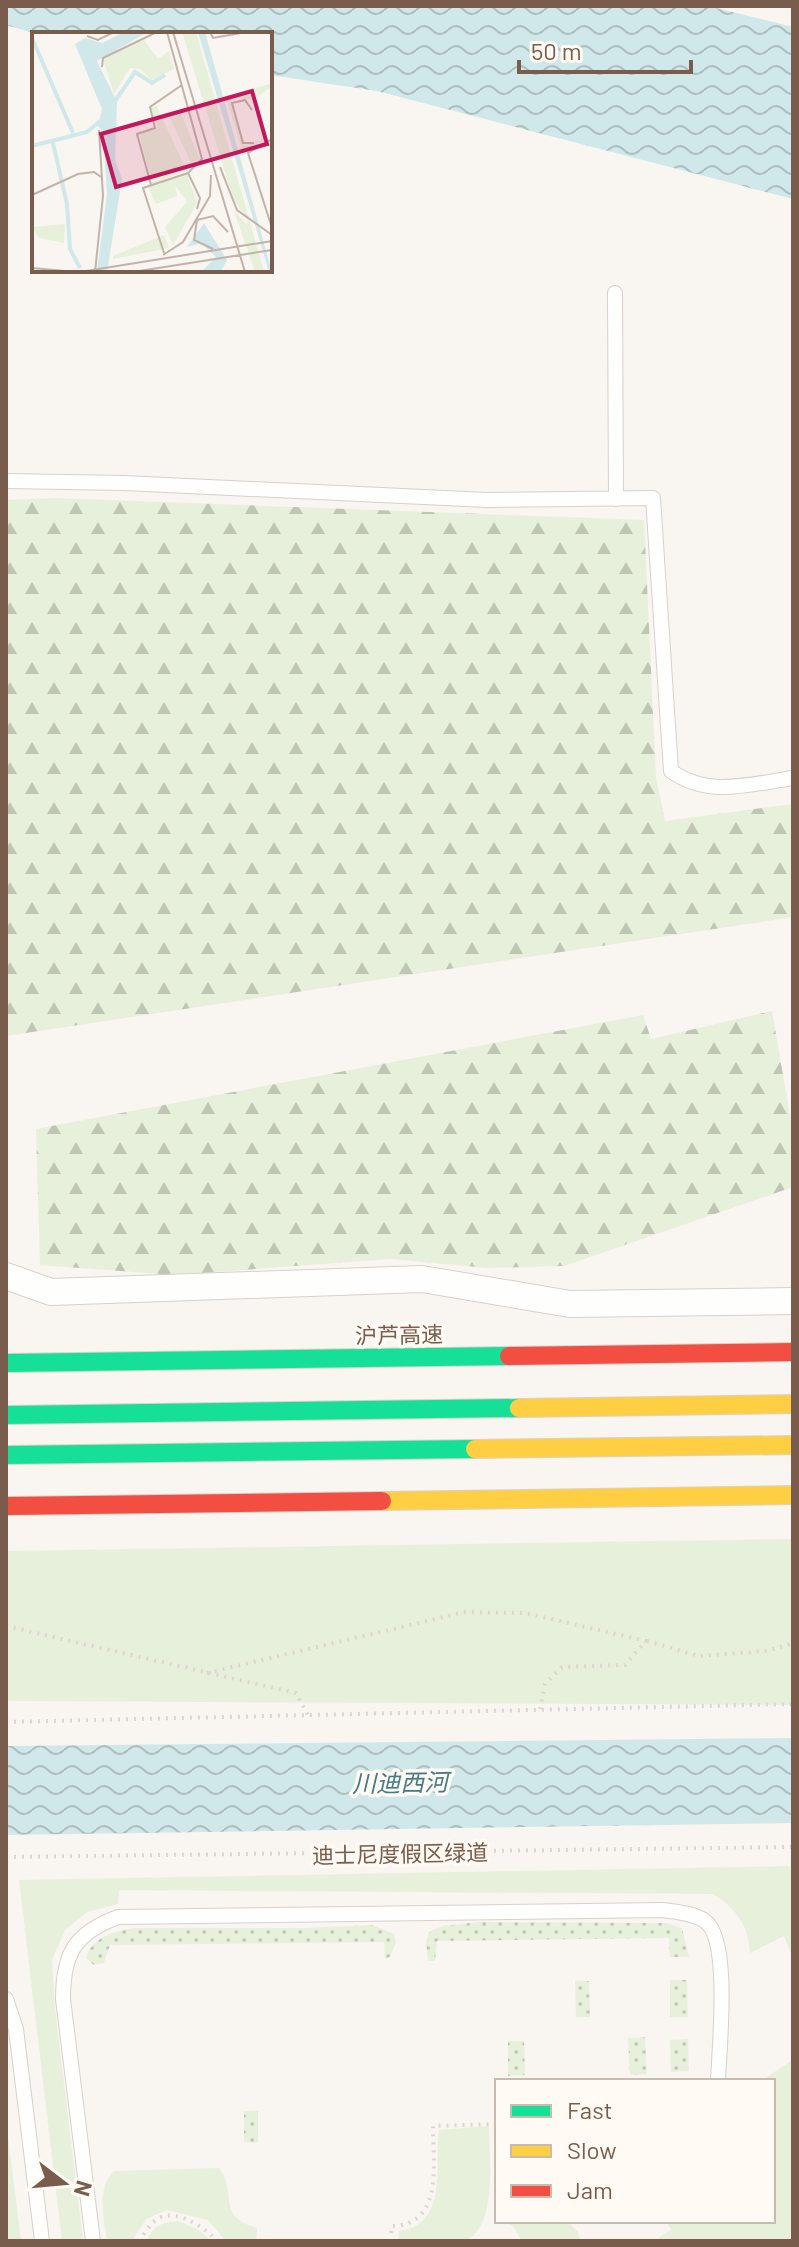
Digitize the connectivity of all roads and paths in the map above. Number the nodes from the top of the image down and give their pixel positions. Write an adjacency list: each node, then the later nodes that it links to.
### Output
1 (615, 293): 3 (lane)
2 (6, 481): 3 (lane)
3 (616, 499): 4 (lane)
4 (793, 778)
5 (6, 1276): 6 (street)
6 (793, 1301)
7 (793, 1352): 8 (highway, 沪芦高速)
8 (6, 1360)
9 (793, 1404): 10 (highway)
10 (6, 1415)
11 (793, 1445): 12 (highway)
12 (6, 1455)
13 (793, 1495): 14 (highway)
14 (6, 1506)
15 (6, 1626): 18 (path)
16 (646, 1641): 17 (path); 18 (path); 20 (path)
17 (793, 1643)
18 (207, 1673): 21 (path)
19 (793, 1704): 20 (path)
20 (540, 1709): 21 (path)
21 (308, 1715): 22 (path)
22 (6, 1722)
23 (793, 1847): 24 (path, 迪士尼度假区绿道)
24 (6, 1857)
25 (6, 1999): 28 (lane)
26 (718, 2079): 29 (lane)
27 (495, 2124): 32 (path)
28 (42, 2241)
29 (93, 2241)
30 (139, 2241): 31 (path)
31 (218, 2241)
32 (390, 2241)

